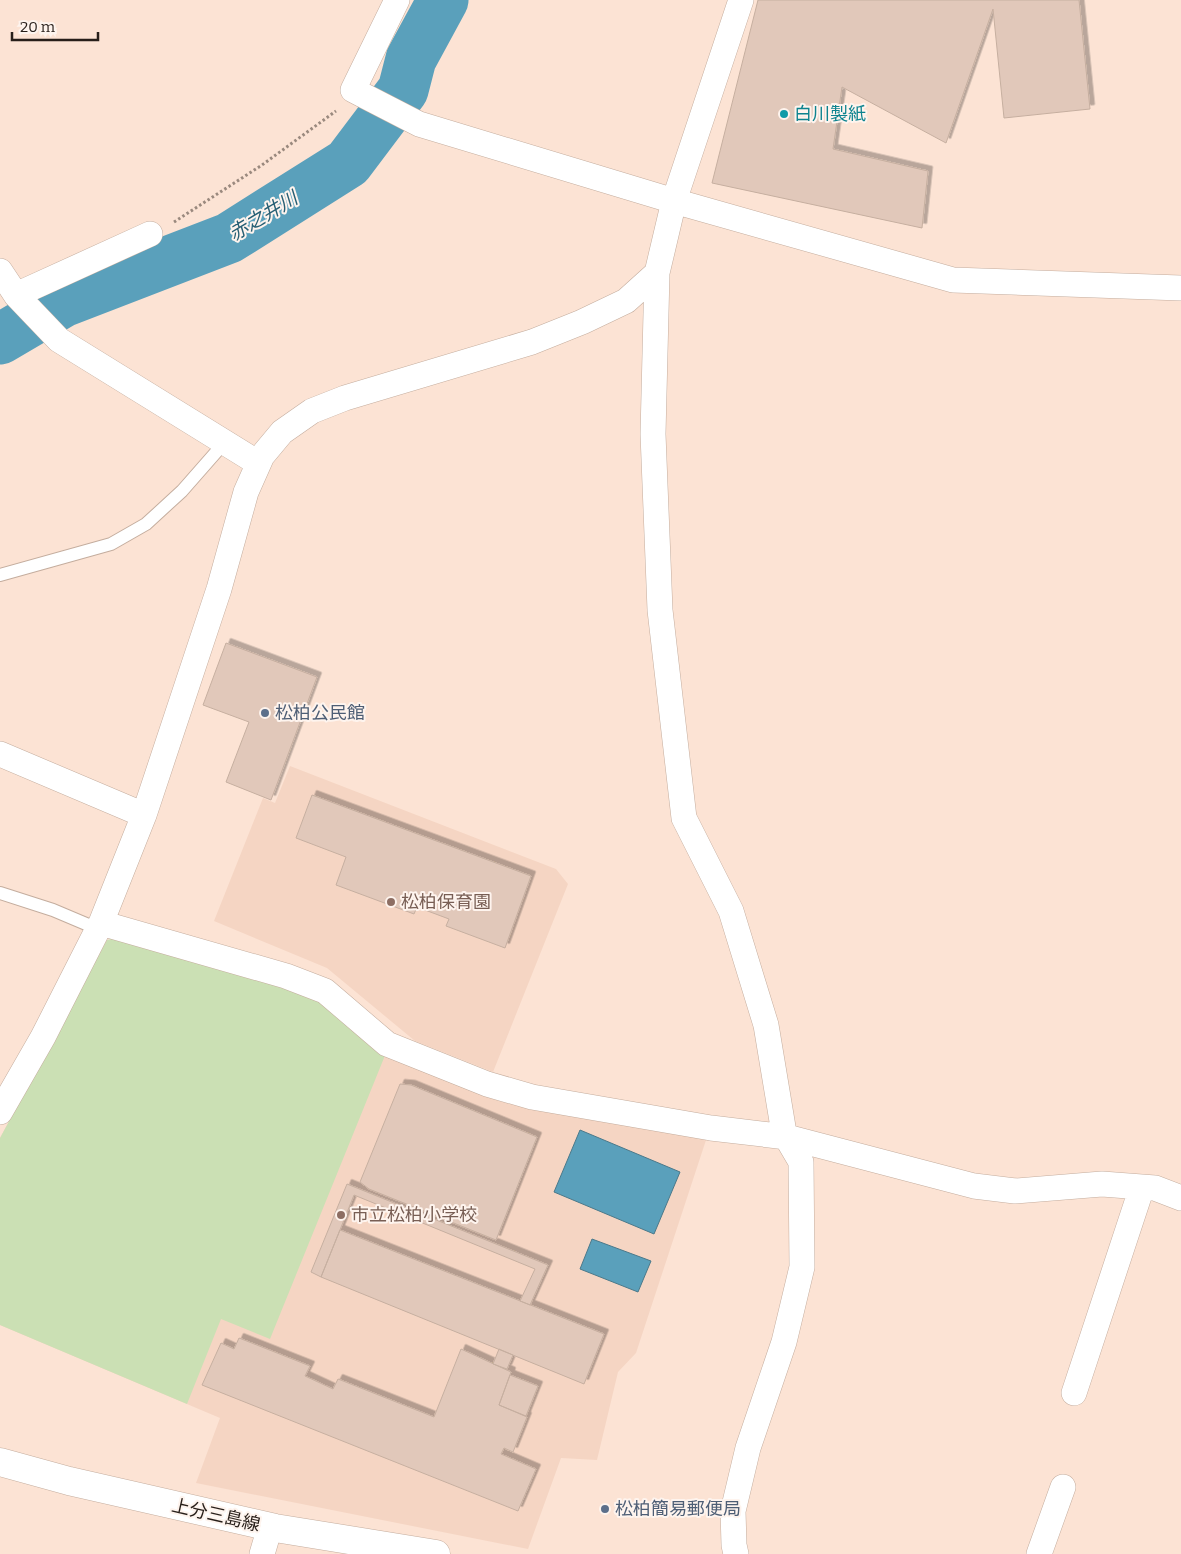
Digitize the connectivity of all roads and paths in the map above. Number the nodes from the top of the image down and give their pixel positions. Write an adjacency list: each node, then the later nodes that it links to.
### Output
1 (397, 0): 3 (street)
2 (741, 0): 4 (street)
3 (361, 94): 4 (street); 5 (path)
4 (674, 201): 7 (street); 8 (street)
5 (150, 234): 9 (street)
6 (0, 271): 9 (street)
7 (657, 273): 11 (street); 18 (street)
8 (1181, 288)
9 (16, 295): 10 (street)
10 (225, 442): 11 (street); 12 (lane)
11 (258, 463): 14 (street)
12 (0, 575)
13 (0, 754): 14 (street)
14 (144, 815): 16 (street)
15 (0, 892): 16 (lane)
16 (100, 926): 17 (street); 18 (street)
17 (0, 1112)
18 (787, 1137): 19 (street); 27 (street)
19 (1142, 1187): 20 (street); 21 (street)
20 (1181, 1198)
21 (1074, 1393)
22 (0, 1462): 24 (main road, 上分三島線)
23 (1063, 1488): 28 (street)
24 (270, 1527): 25 (street); 26 (main road, 上分三島線)
25 (262, 1554)
26 (436, 1554)
27 (736, 1554)
28 (1039, 1554)

